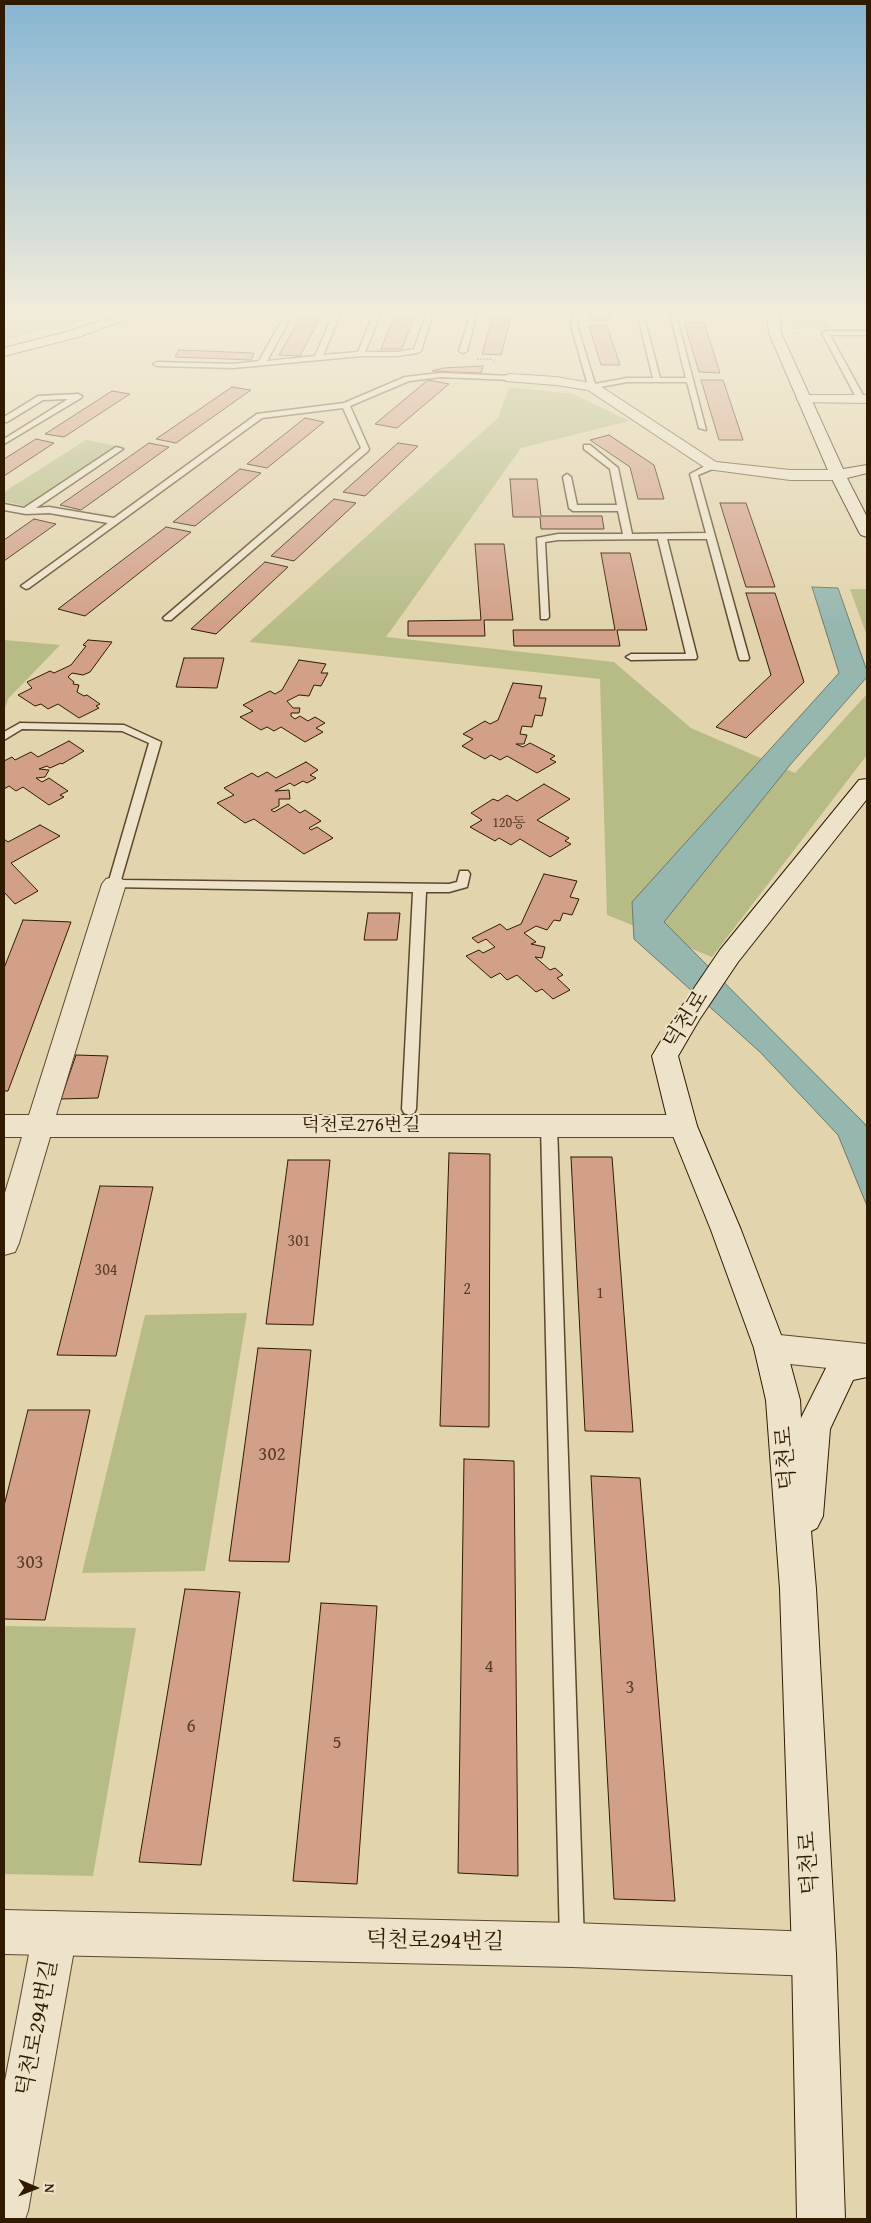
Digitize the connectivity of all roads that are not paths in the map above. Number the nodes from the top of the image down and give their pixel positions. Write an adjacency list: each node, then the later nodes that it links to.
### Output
1 (45, 417): 8 (lane)
2 (259, 417): 18 (lane)
3 (351, 417): 25 (lane)
4 (637, 417): 11 (main road)
5 (700, 417): 7 (lane)
6 (812, 417): 13 (main road)
7 (703, 428)
8 (4, 442)
9 (587, 447): 16 (lane)
10 (119, 449): 17 (lane)
11 (712, 466): 13 (main road); 21 (lane)
12 (867, 469): 13 (main road)
13 (838, 475): 19 (main road)
14 (567, 477): 16 (lane)
15 (4, 507): 17 (lane)
16 (622, 508): 22 (lane)
17 (26, 512): 18 (lane)
18 (114, 521): 23 (lane)
19 (867, 532)
20 (662, 536): 21 (lane); 22 (lane); 26 (lane)
21 (711, 536): 27 (lane)
22 (628, 537): 24 (lane)
23 (26, 586)
24 (544, 617)
25 (168, 618)
26 (631, 657)
27 (744, 658)
28 (4, 737): 31 (lane)
29 (867, 785): 36 (main road, 덕천로)
30 (464, 874): 32 (lane)
31 (114, 884): 32 (lane); 37 (main road)
32 (420, 888): 33 (lane)
33 (409, 1108)
34 (549, 1125): 36 (main road, 덕천로276번길); 37 (main road, 덕천로276번길); 45 (lane)
35 (4, 1126): 37 (main road, 덕천로276번길)
36 (683, 1126): 39 (main road, 덕천로)
37 (39, 1127): 38 (main road)
38 (4, 1243)
39 (770, 1348): 40 (main road); 42 (main road, 덕천로)
40 (867, 1358)
41 (867, 1363): 42 (main road)
42 (798, 1589): 46 (main road, 덕천로)
43 (4, 1932): 44 (main road, 덕천로294번길)
44 (55, 1933): 45 (main road, 덕천로294번길); 47 (main road, 덕천로294번길)
45 (572, 1945): 46 (main road, 덕천로294번길)
46 (814, 1954): 48 (main road, 덕천로)
47 (4, 2210)
48 (821, 2219)

